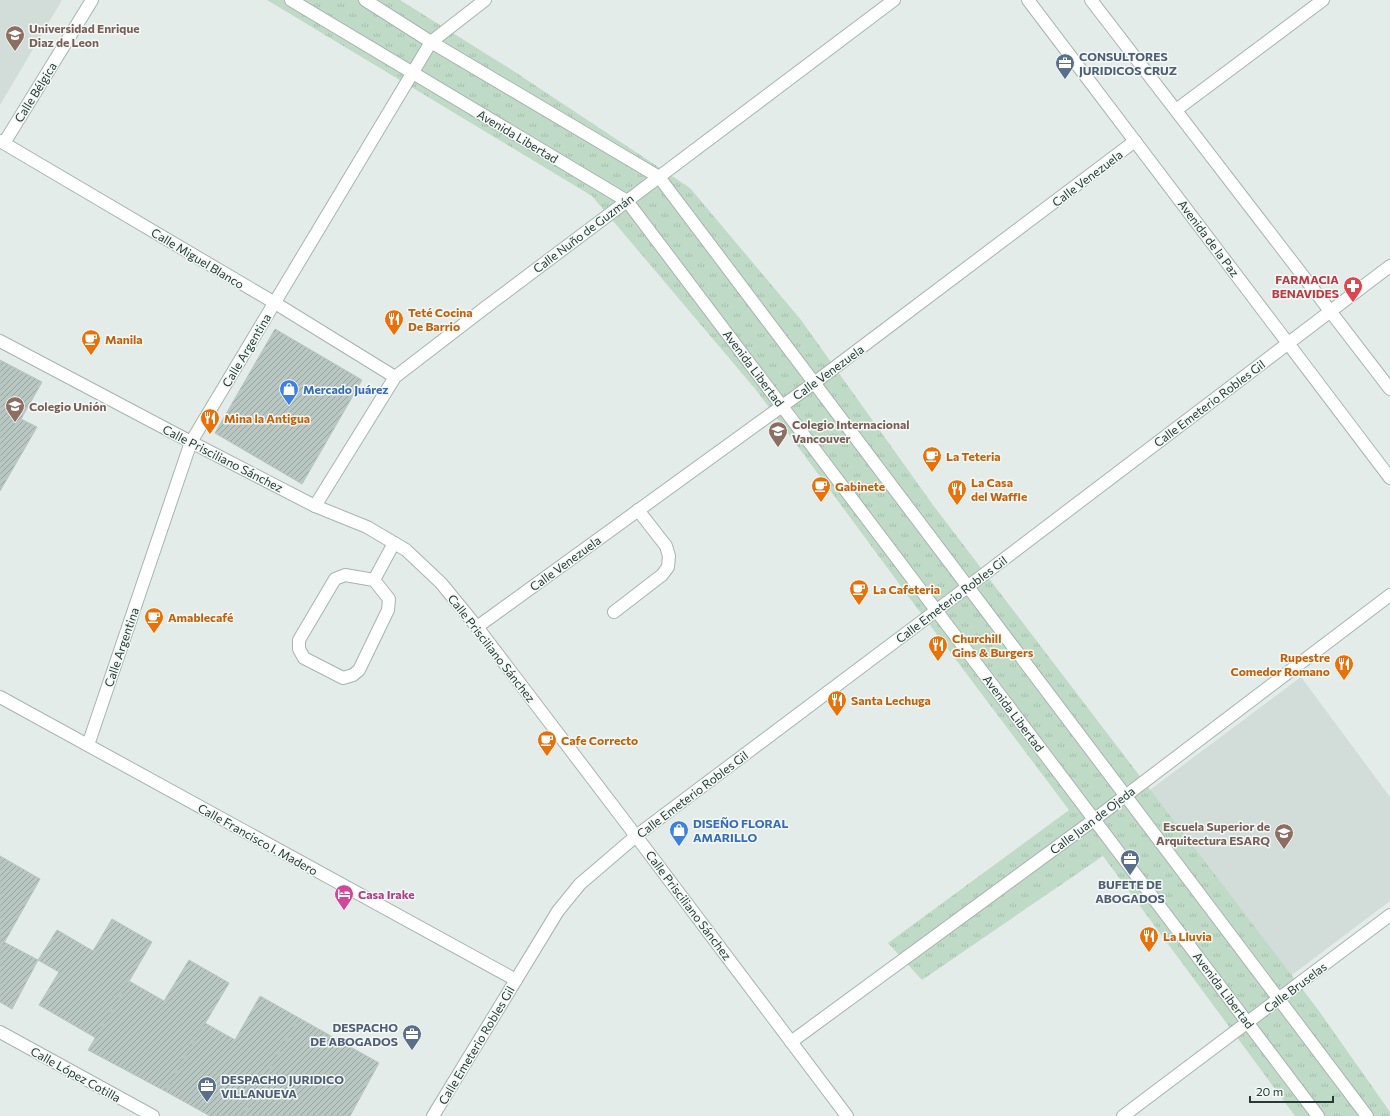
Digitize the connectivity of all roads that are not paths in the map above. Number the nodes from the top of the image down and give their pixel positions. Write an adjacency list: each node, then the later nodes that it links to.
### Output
1 (92, 0): 13 (street, Calle Bélgica)
2 (291, 0): 10 (street, Avenida Libertad)
3 (365, 0): 9 (street)
4 (485, 0): 9 (street, Calle Argentina)
5 (894, 0): 14 (street, Calle Nuño de Guzmán)
6 (1028, 0): 12 (street, Avenida de la Paz)
7 (1092, 0): 11 (street)
8 (1323, 0): 11 (street)
9 (431, 42): 10 (street, Calle Argentina); 14 (street)
10 (413, 74): 15 (street, Avenida Libertad); 17 (street, Calle Argentina)
11 (1176, 110): 18 (street)
12 (1136, 141): 20 (street, Avenida de la Paz); 22 (street, Calle Venezuela)
13 (2, 142): 17 (street, Calle Miguel Blanco)
14 (659, 177): 15 (street, Calle Nuño de Guzmán); 22 (street)
15 (627, 200): 21 (street, Calle Nuño de Guzmán); 24 (street, Avenida Libertad)
16 (1390, 266): 18 (street, Calle Emeterio Robles Gil)
17 (275, 303): 21 (street, Calle Miguel Blanco); 25 (street, Calle Argentina)
18 (1331, 311): 20 (street, Calle Emeterio Robles Gil); 23 (street)
19 (0, 341): 25 (street, Calle Prisciliano Sánchez)
20 (1289, 343): 26 (street, Avenida de la Paz); 31 (street, Calle Emeterio Robles Gil)
21 (395, 377): 27 (street, Calle Nuño de Guzmán)
22 (814, 383): 24 (street, Calle Venezuela); 31 (street)
23 (1390, 389)
24 (782, 406): 28 (street, Calle Venezuela); 33 (street, Avenida Libertad)
25 (191, 442): 27 (street, Calle Prisciliano Sánchez); 37 (street, Calle Argentina)
26 (1390, 478)
27 (315, 506): 29 (street, Calle Prisciliano Sánchez)
28 (638, 510): 34 (street); 35 (street, Calle Venezuela)
29 (394, 543): 30 (street); 35 (street, Calle Prisciliano Sánchez)
30 (374, 580): 30 (street)
31 (968, 586): 33 (street, Calle Emeterio Robles Gil); 38 (street)
32 (1390, 595): 38 (street, Calle Juan de Ojeda)
33 (937, 610): 39 (street, Avenida Libertad); 40 (street, Calle Emeterio Robles Gil)
34 (614, 612)
35 (477, 627): 40 (street, Calle Prisciliano Sánchez)
36 (0, 697): 37 (street, Calle Francisco I. Madero)
37 (88, 745): 42 (street, Calle Francisco I. Madero)
38 (1125, 795): 39 (street, Calle Juan de Ojeda); 43 (street)
39 (1095, 819): 44 (street, Avenida Libertad); 46 (street, Calle Juan de Ojeda)
40 (636, 836): 42 (street, Calle Emeterio Robles Gil); 46 (street, Calle Prisciliano Sánchez)
41 (1390, 915): 43 (street, Calle Bruselas)
42 (516, 980): 48 (street, Calle Emeterio Robles Gil)
43 (1279, 999): 44 (street, Calle Bruselas); 52 (street)
44 (1247, 1022): 50 (street, Calle Bruselas); 51 (street, Avenida Libertad)
45 (0, 1032): 47 (street, Calle López Cotilla)
46 (791, 1042): 49 (street, Calle Prisciliano Sánchez)
47 (153, 1116)
48 (433, 1116)
49 (846, 1116)
50 (1122, 1116)
51 (1318, 1116)
52 (1367, 1116)

